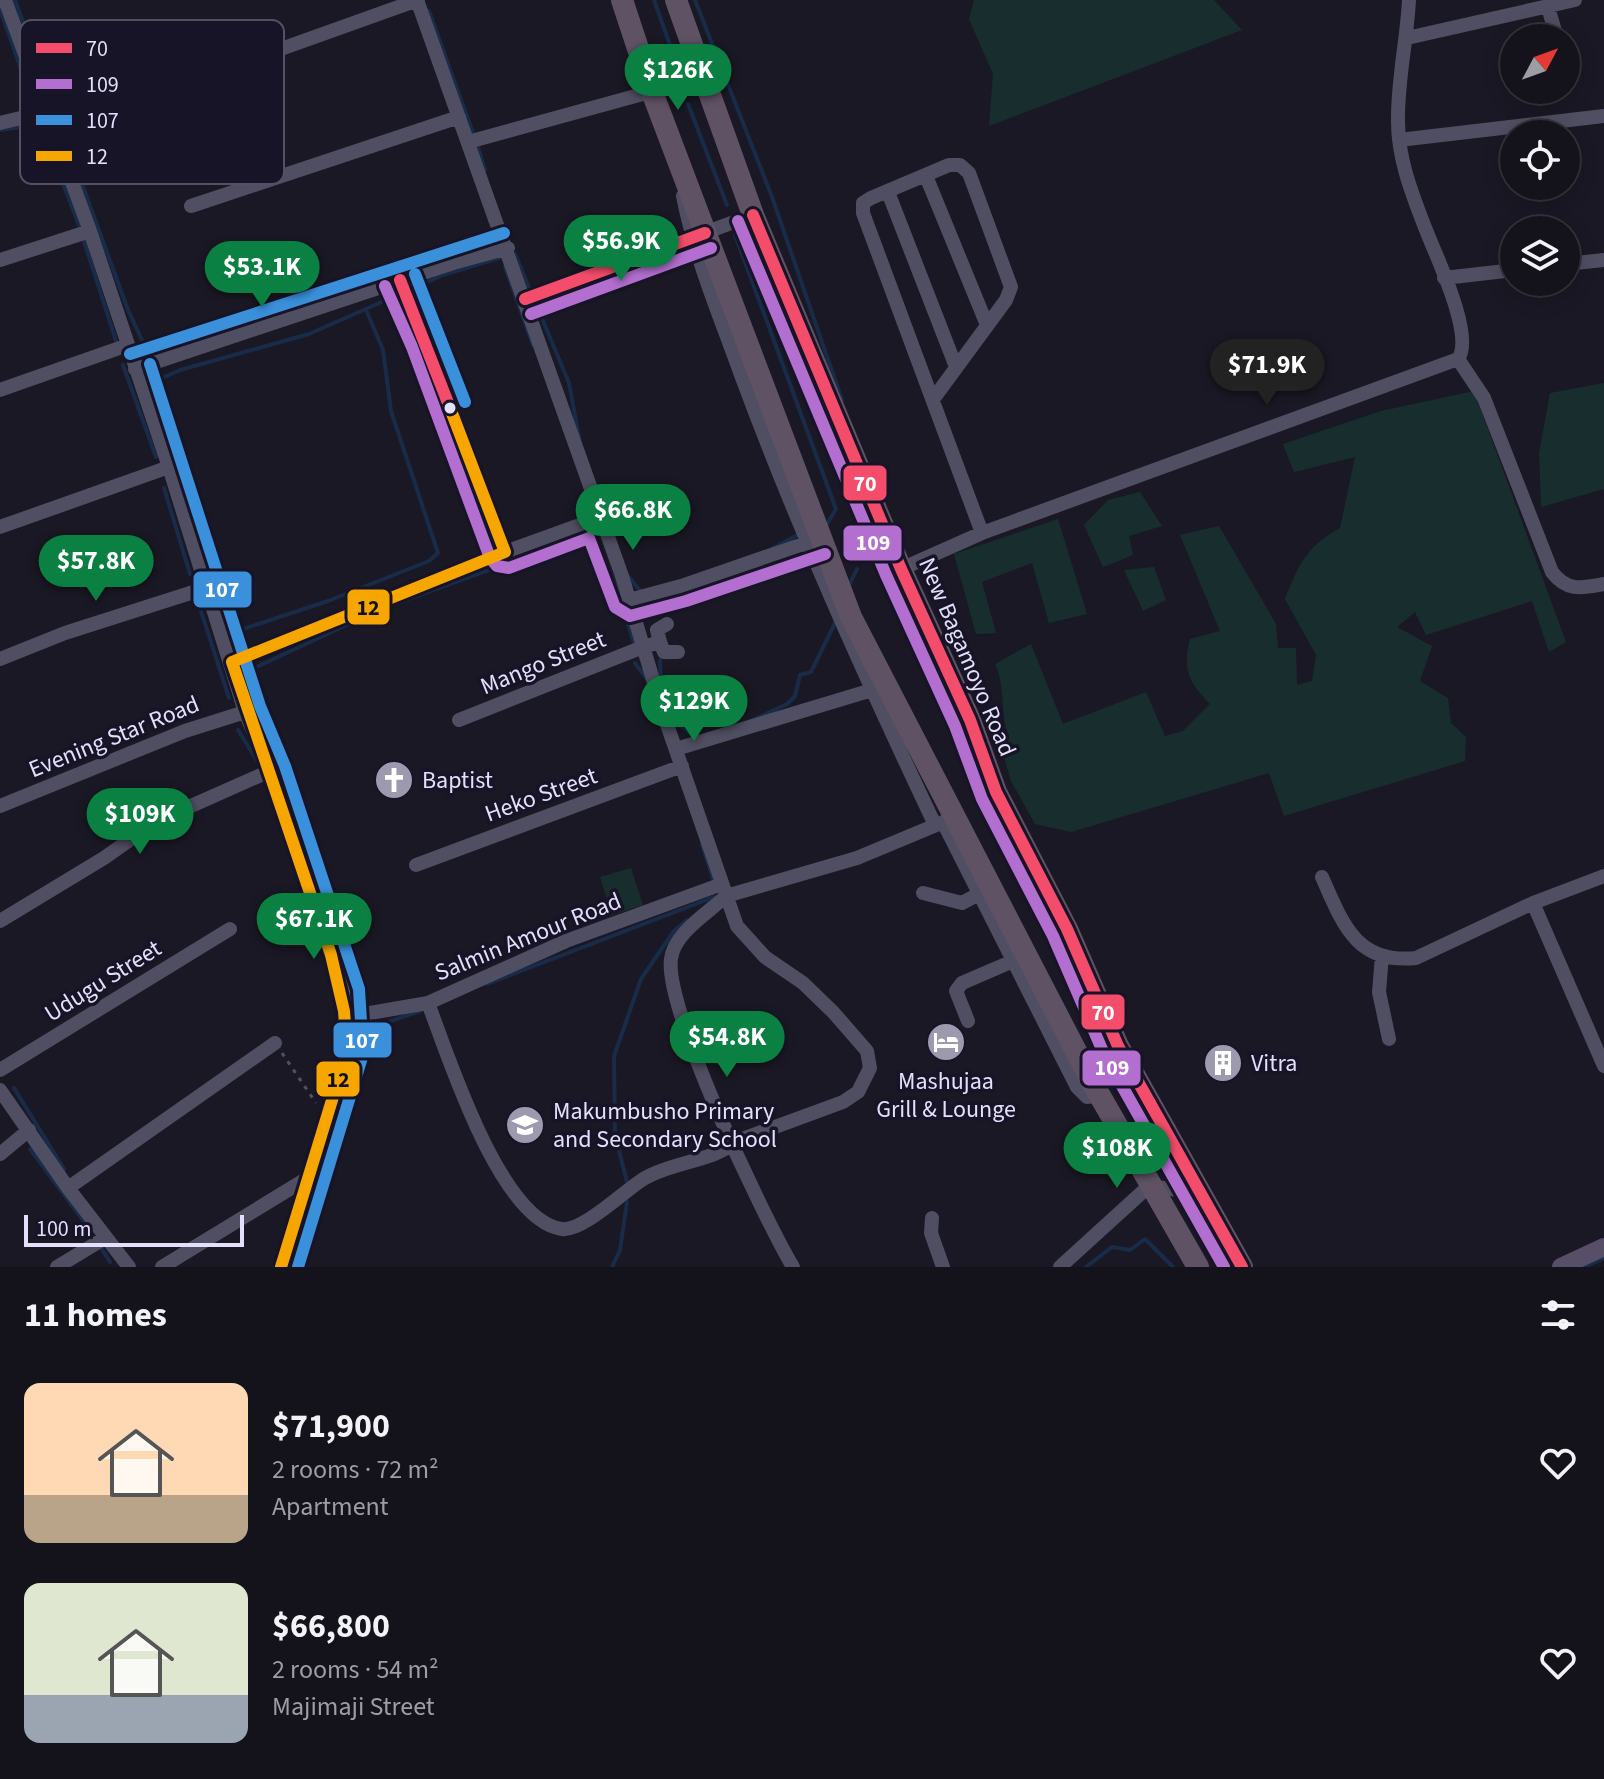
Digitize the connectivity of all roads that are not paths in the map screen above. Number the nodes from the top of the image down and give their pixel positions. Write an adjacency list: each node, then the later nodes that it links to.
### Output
1 (5, 0): 10 (street)
2 (418, 0): 11 (street); 14 (street)
3 (615, 0): 12 (street)
4 (622, 0): 27 (highway)
5 (676, 0): 25 (highway, New Bagamoyo Road)
6 (1409, 0): 9 (street)
7 (1561, 3): 8 (street); 9 (street)
8 (1559, 24)
9 (1407, 38): 17 (street)
10 (20, 41)
11 (284, 48)
12 (650, 92): 18 (street); 27 (street)
13 (1604, 116): 17 (street)
14 (459, 117): 18 (street); 19 (street)
15 (20, 118): 16 (street)
16 (0, 123)
17 (1399, 140): 33 (street)
18 (468, 142): 28 (street)
19 (284, 175)
20 (926, 176): 23 (street); 36 (street); 36 (street)
21 (73, 184): 26 (street)
22 (257, 184): 24 (street)
23 (888, 192): 39 (street); 42 (street)
24 (191, 206)
25 (753, 215): 27 (street); 49 (highway, New Bagamoyo Road)
26 (90, 231): 29 (street); 37 (street)
27 (698, 236): 35 (street); 47 (highway)
28 (508, 248): 34 (street); 35 (street)
29 (0, 260)
30 (1604, 260): 31 (street)
31 (1580, 263)
32 (1500, 272): 33 (street)
33 (1444, 278): 38 (street)
34 (400, 280): 40 (street); 48 (street)
35 (525, 299): 44 (street)
36 (987, 325): 39 (street)
37 (128, 345): 40 (street); 41 (street)
38 (1458, 359): 46 (street); 50 (street)
39 (956, 367): 42 (street)
40 (135, 369): 43 (street)
41 (0, 390)
42 (934, 398): 46 (street)
43 (169, 467): 45 (street); 51 (street)
44 (599, 518): 48 (street); 52 (street)
45 (0, 527)
46 (982, 533): 49 (street)
47 (813, 541): 52 (street); 59 (street); 66 (highway)
48 (505, 552): 58 (street)
49 (901, 569): 92 (highway, New Bagamoyo Road)
50 (1604, 584)
51 (206, 588): 57 (street); 58 (street)
52 (629, 600): 55 (street)
53 (667, 624): 54 (street)
54 (660, 642): 55 (street, Mango Street); 56 (street)
55 (643, 647): 61 (street, Mango Street); 62 (street)
56 (678, 652)
57 (0, 659)
58 (232, 662): 60 (street)
59 (872, 690): 62 (street); 66 (street)
60 (245, 712): 64 (street); 65 (street, Evening Star Road)
61 (459, 720)
62 (676, 749): 63 (street)
63 (682, 766): 67 (street, Heko Street); 70 (street)
64 (270, 771): 74 (street); 79 (street)
65 (0, 806)
66 (943, 822): 70 (street, Salmin Amour Road); 72 (street); 77 (highway)
67 (416, 865)
68 (1604, 876): 73 (street)
69 (1322, 877): 76 (street)
70 (724, 890): 78 (street, Salmin Amour Road); 87 (street); 87 (street)
71 (923, 893): 72 (street)
72 (977, 895): 77 (street)
73 (1533, 903): 76 (street); 83 (street)
74 (0, 921)
75 (230, 929): 84 (street, Udugu Street)
76 (1382, 956): 81 (street)
77 (1019, 959): 80 (street); 90 (highway)
78 (428, 1003): 79 (street, Salmin Amour Road); 87 (street)
79 (347, 1017): 89 (street)
80 (968, 1021)
81 (1389, 1039)
82 (275, 1043): 91 (street)
83 (1604, 1066)
84 (0, 1070)
85 (0, 1090): 86 (street)
86 (29, 1130): 88 (street); 91 (street)
87 (734, 1142): 100 (street)
88 (0, 1154)
89 (311, 1176): 98 (street); 99 (street)
90 (1149, 1186): 92 (street); 102 (street); 103 (highway)
91 (68, 1188): 94 (street)
92 (1200, 1193): 104 (highway, New Bagamoyo Road)
93 (932, 1218): 101 (street)
94 (105, 1238): 96 (street); 97 (street)
95 (1604, 1247): 105 (main road)
96 (57, 1267)
97 (129, 1267)
98 (162, 1267)
99 (281, 1267)
100 (793, 1267)
101 (943, 1267)
102 (1060, 1267)
103 (1198, 1267)
104 (1242, 1267)
105 (1561, 1267)

